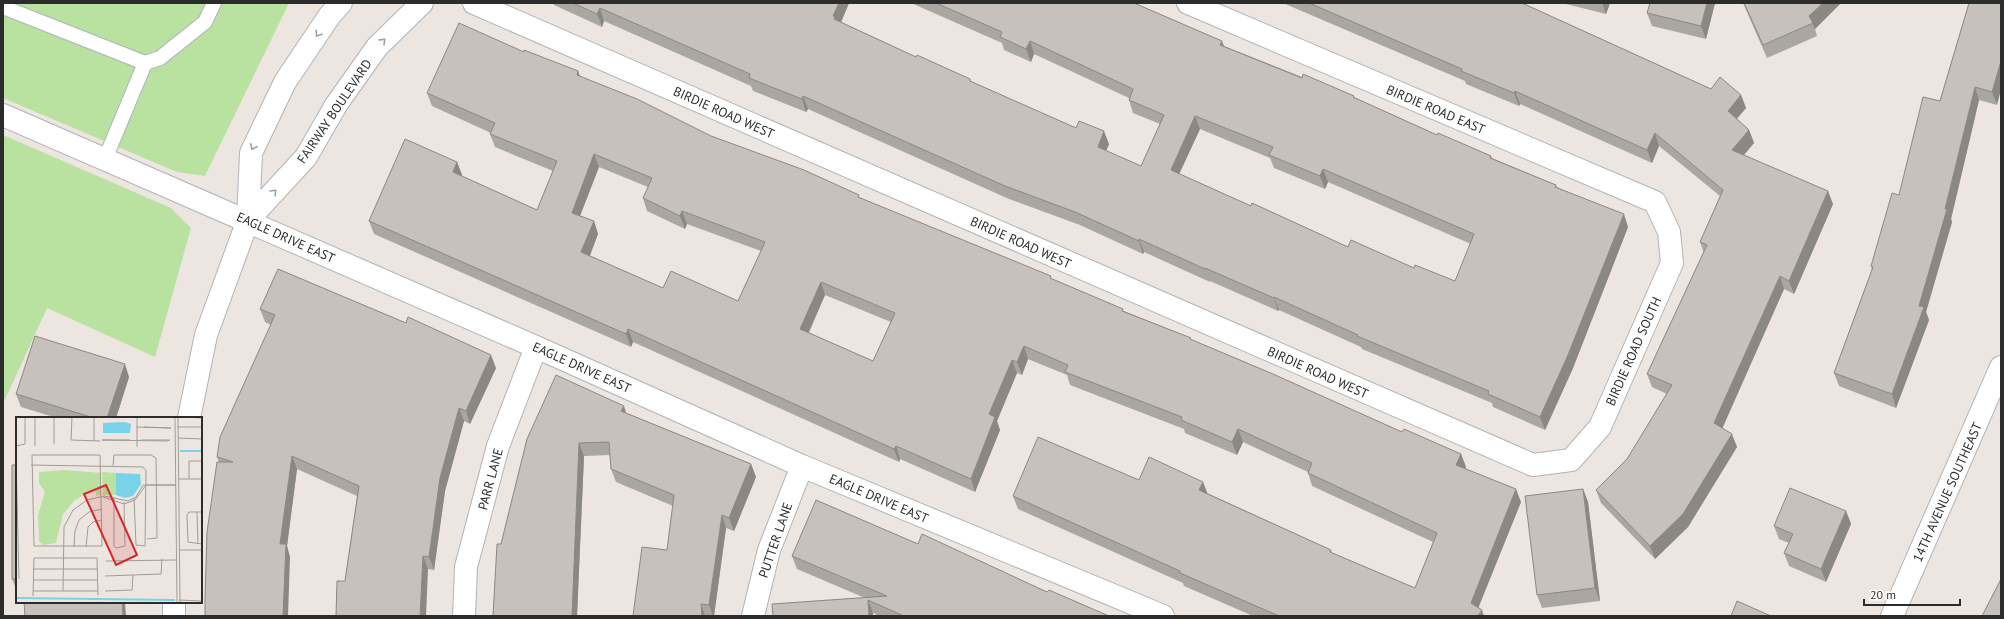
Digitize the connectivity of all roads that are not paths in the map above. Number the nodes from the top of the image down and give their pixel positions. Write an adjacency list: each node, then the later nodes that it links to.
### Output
1 (214, 3): 7 (lane)
2 (341, 3): 10 (street, FAIRWAY BOULEVARD, one-way to 10)
3 (422, 3): 10 (street, FAIRWAY BOULEVARD, one-way to 3)
4 (474, 3): 15 (street, BIRDIE ROAD WEST)
5 (1188, 3): 11 (street, BIRDIE ROAD EAST)
6 (3, 7): 7 (lane)
7 (145, 63): 9 (lane)
8 (3, 115): 9 (street, EAGLE DRIVE EAST)
9 (105, 159): 10 (street, EAGLE DRIVE EAST)
10 (248, 220): 12 (street, EAGLE DRIVE EAST); 14 (street, FAIRWAY BOULEVARD)
11 (1669, 232): 15 (street, BIRDIE ROAD SOUTH)
12 (536, 347): 16 (street, EAGLE DRIVE EAST); 19 (street, PARR LANE)
13 (2001, 367): 22 (street, 14TH AVENUE SOUTHEAST)
14 (189, 417)
15 (1571, 460)
16 (802, 466): 20 (street, PUTTER LANE); 21 (street, EAGLE DRIVE EAST)
17 (174, 603): 18 (street)
18 (174, 616)
19 (464, 616)
20 (752, 616)
21 (1162, 616)
22 (1892, 616)

